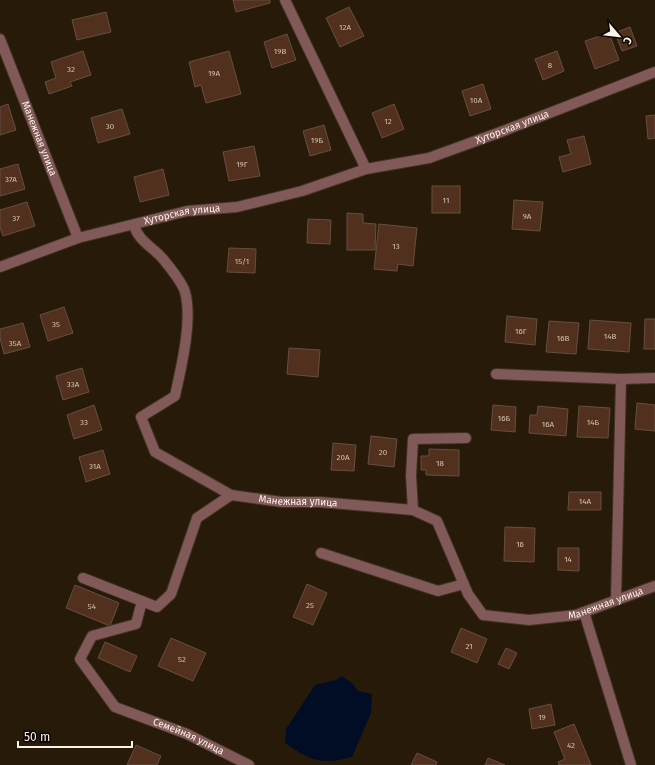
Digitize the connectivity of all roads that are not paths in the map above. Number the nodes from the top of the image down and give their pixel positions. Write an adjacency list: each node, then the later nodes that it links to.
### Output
1 (285, 0): 4 (street)
2 (0, 39): 6 (street, Манежная улица)
3 (655, 72): 4 (street, Хуторская улица)
4 (366, 169): 5 (street, Хуторская улица)
5 (134, 225): 6 (street, Хуторская улица); 12 (street, Манежная улица)
6 (78, 238): 7 (street, Хуторская улица)
7 (0, 267)
8 (496, 374): 10 (street)
9 (655, 378): 10 (street)
10 (621, 379): 18 (street)
11 (466, 438): 13 (street)
12 (231, 495): 13 (street, Манежная улица); 19 (street)
13 (414, 510): 16 (street, Манежная улица)
14 (321, 552): 16 (street)
15 (82, 578): 19 (street)
16 (464, 584): 20 (street, Манежная улица)
17 (655, 586): 18 (street, Манежная улица)
18 (616, 600): 20 (street, Манежная улица)
19 (142, 601): 21 (street, Семейная улица)
20 (584, 612): 22 (street)
21 (249, 765)
22 (631, 765)

